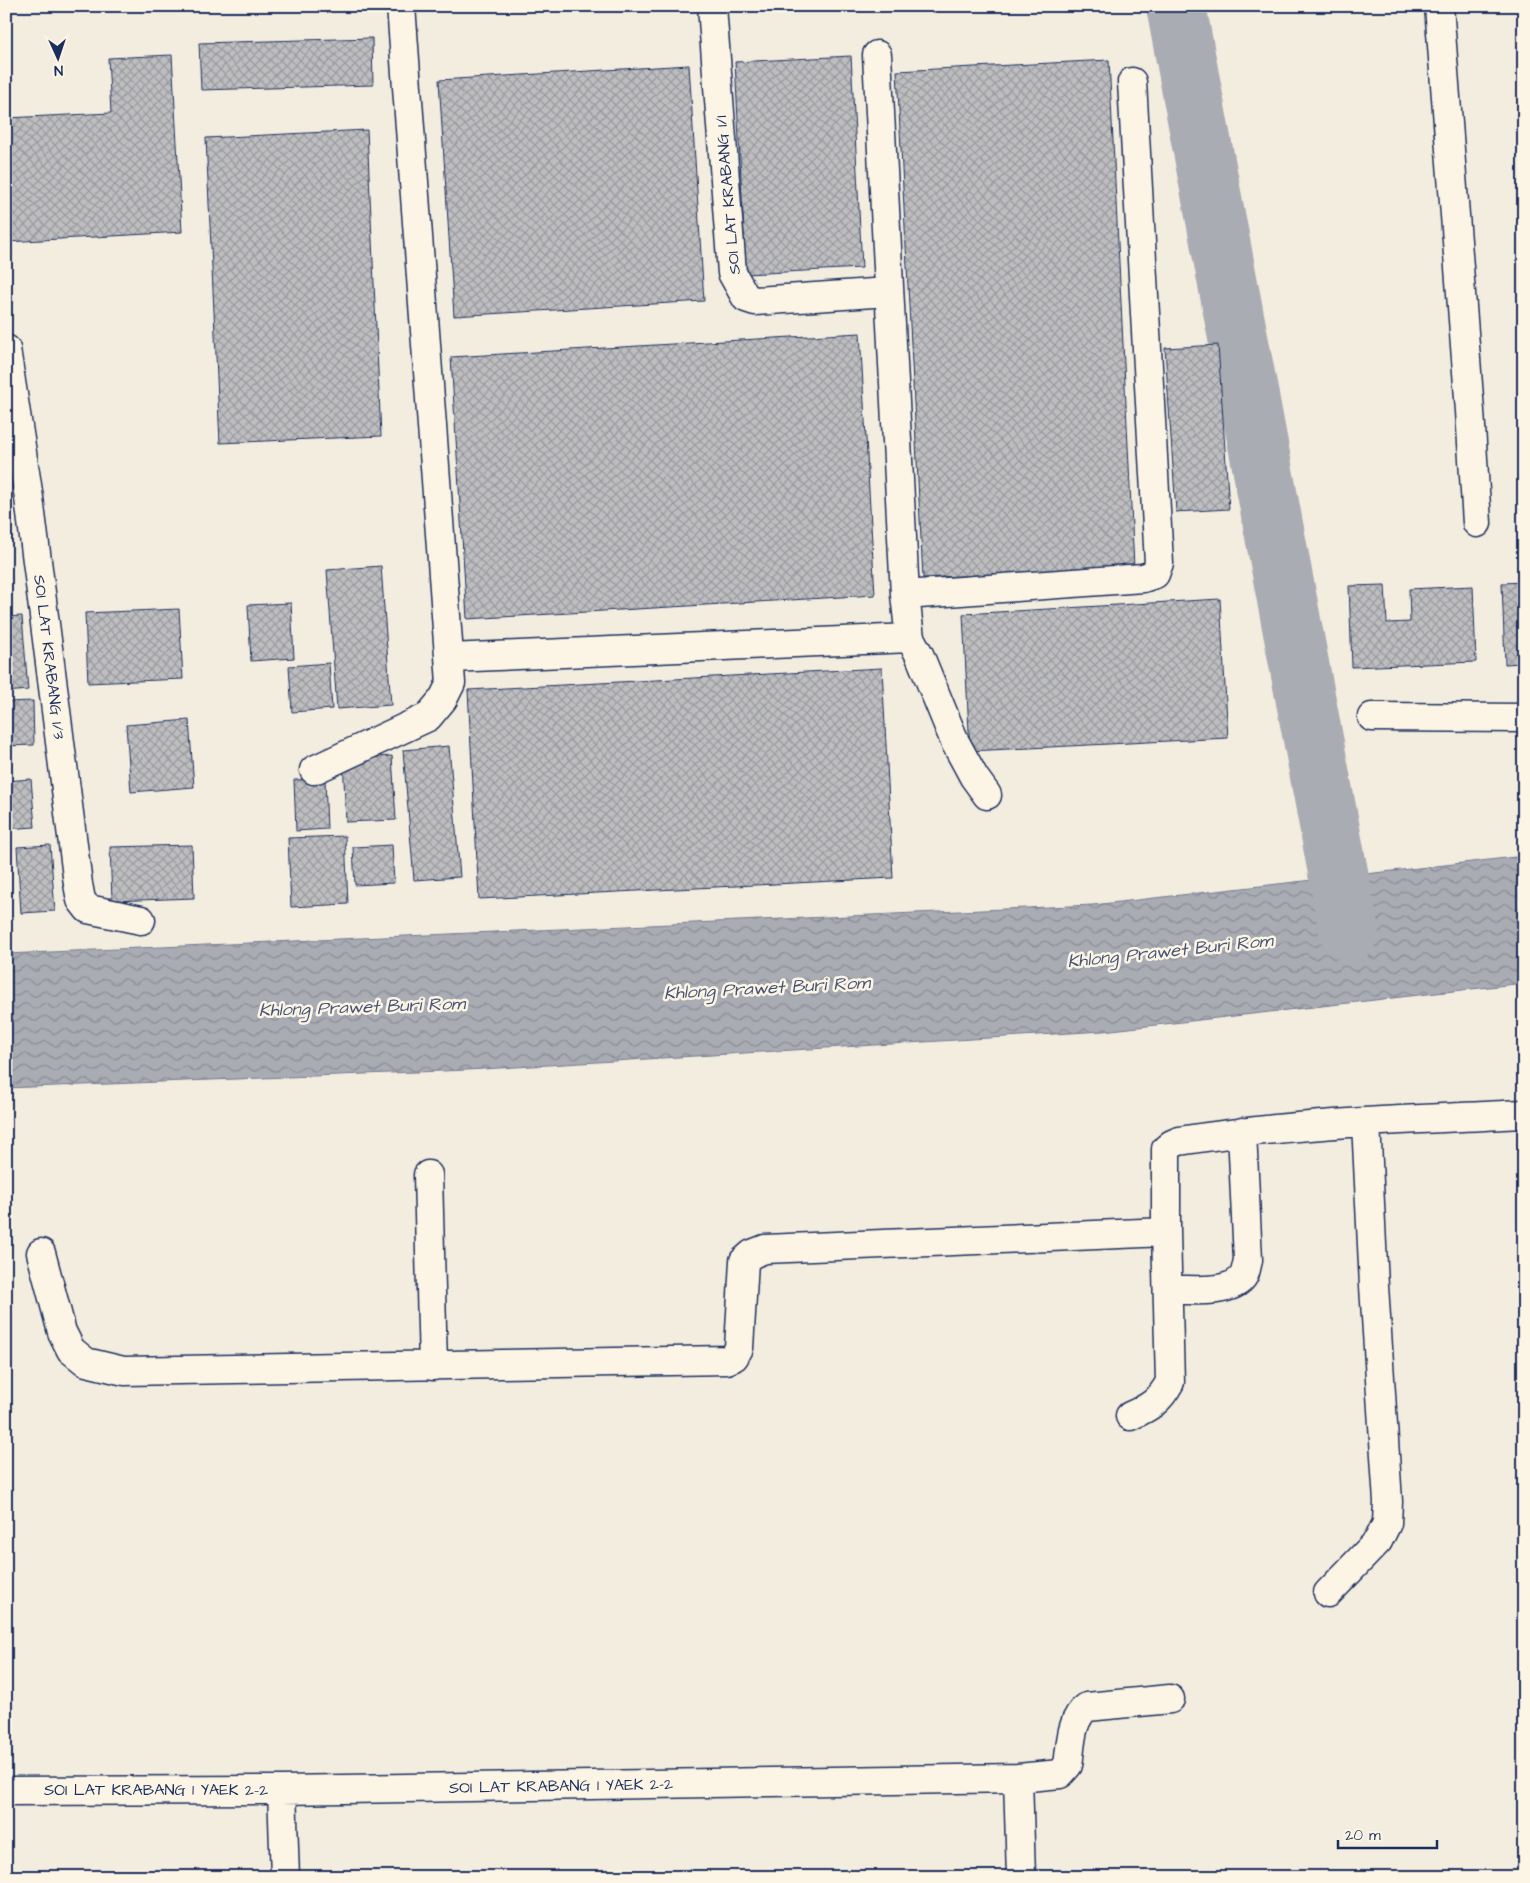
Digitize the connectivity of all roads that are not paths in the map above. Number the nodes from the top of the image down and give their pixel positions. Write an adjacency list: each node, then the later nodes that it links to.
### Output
1 (401, 6): 11 (street)
2 (712, 6): 6 (street, SOI LAT KRABANG 1/1)
3 (1439, 6): 8 (street)
4 (877, 55): 6 (street)
5 (1132, 82): 9 (street)
6 (888, 292): 9 (street)
7 (6, 349): 16 (street, SOI LAT KRABANG 1/3)
8 (1477, 524)
9 (905, 595): 10 (street)
10 (910, 638): 11 (street); 15 (street)
11 (450, 658): 14 (street)
12 (1372, 717): 13 (street)
13 (1524, 718)
14 (314, 770)
15 (987, 796)
16 (141, 920)
17 (1524, 1114): 18 (street)
18 (1366, 1122): 19 (street); 26 (street)
19 (1242, 1132): 21 (street); 23 (street)
20 (428, 1175): 24 (street)
21 (1166, 1232): 23 (street); 24 (street)
22 (41, 1253): 24 (street)
23 (1168, 1289): 25 (street)
24 (434, 1366)
25 (1130, 1416)
26 (1328, 1593)
27 (1170, 1699): 28 (street, SOI LAT KRABANG 1 YAEK 2-2)
28 (1018, 1778): 29 (street, SOI LAT KRABANG 1 YAEK 2-2); 32 (street)
29 (282, 1790): 30 (street, SOI LAT KRABANG 1 YAEK 2-2); 31 (street)
30 (6, 1791)
31 (285, 1877)
32 (1021, 1877)

